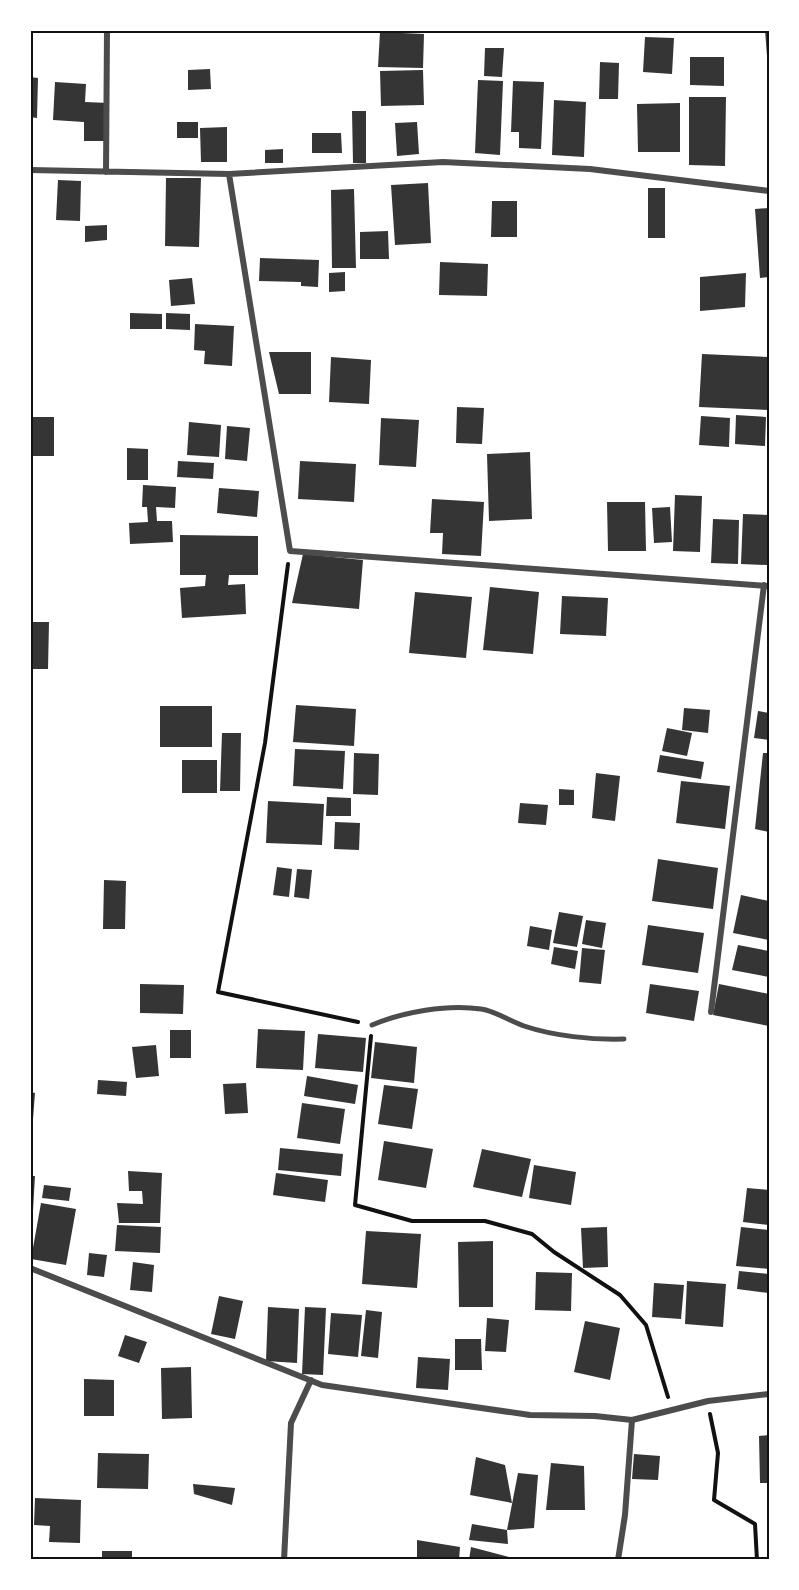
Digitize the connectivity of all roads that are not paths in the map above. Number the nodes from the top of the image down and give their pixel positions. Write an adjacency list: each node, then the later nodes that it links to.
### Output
1 (107, 30): 3 (street)
2 (30, 170): 3 (street)
3 (106, 172): 4 (street)
4 (229, 174): 5 (street); 6 (street)
5 (769, 191)
6 (766, 585): 7 (street)
7 (711, 1012)
8 (372, 1025): 9 (street)
9 (624, 1039)
10 (30, 1268): 11 (street)
11 (311, 1380): 13 (street); 14 (street)
12 (769, 1394): 13 (street)
13 (632, 1420): 15 (street)
14 (284, 1560)
15 (618, 1560)

